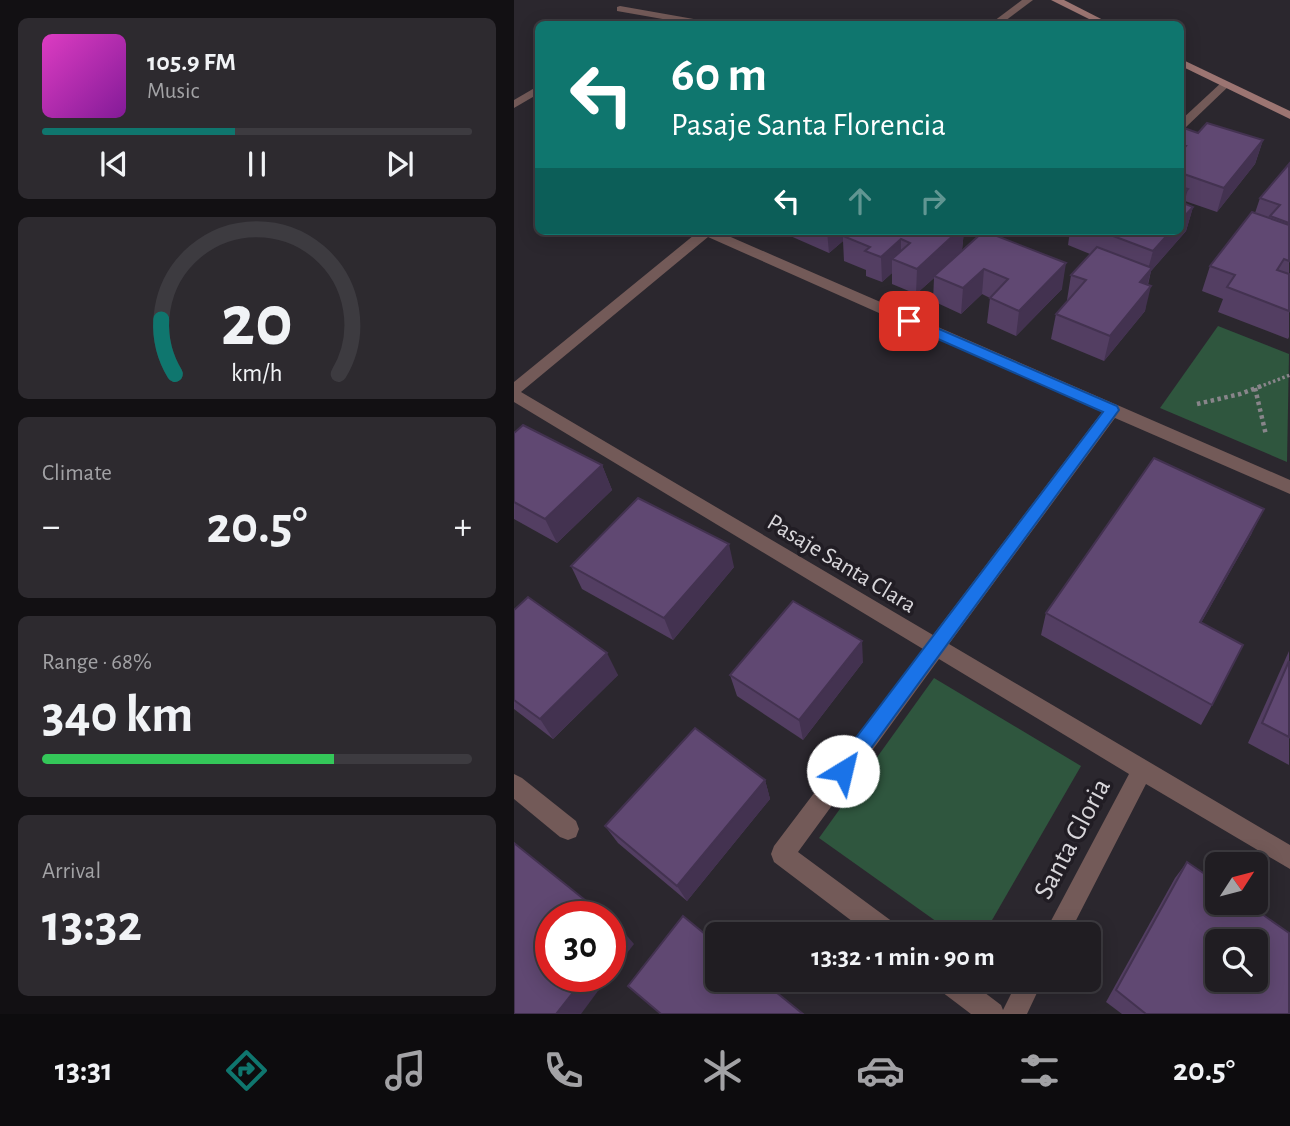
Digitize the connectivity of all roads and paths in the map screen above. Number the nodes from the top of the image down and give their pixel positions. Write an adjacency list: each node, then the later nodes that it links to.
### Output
1 (1028, 0): 6 (street)
2 (1056, 0): 7 (main road)
3 (622, 4): 4 (street); 5 (street)
4 (615, 20)
5 (693, 21)
6 (999, 21)
7 (1100, 21)
8 (1184, 63): 9 (main road)
9 (1226, 84): 12 (main road); 13 (street)
10 (535, 91): 11 (street)
11 (514, 105)
12 (1289, 116)
13 (1184, 122)
14 (702, 235): 17 (street)
15 (716, 235): 19 (street)
16 (1289, 375): 20 (path)
17 (514, 390)
18 (514, 395): 22 (street, Pasaje Santa Clara)
19 (1112, 410): 20 (street); 22 (street)
20 (1133, 419): 21 (street)
21 (1289, 488)
22 (934, 646): 23 (street, Pasaje Santa Clara); 27 (street)
23 (1142, 770): 26 (street, Pasaje Santa Clara); 28 (street, Santa Gloria)
24 (514, 785): 25 (street)
25 (568, 829)
26 (1289, 858)
27 (872, 922)
28 (1061, 922)
29 (963, 992): 31 (street)
30 (1025, 992): 32 (street)
31 (992, 1014)
32 (1013, 1014)

